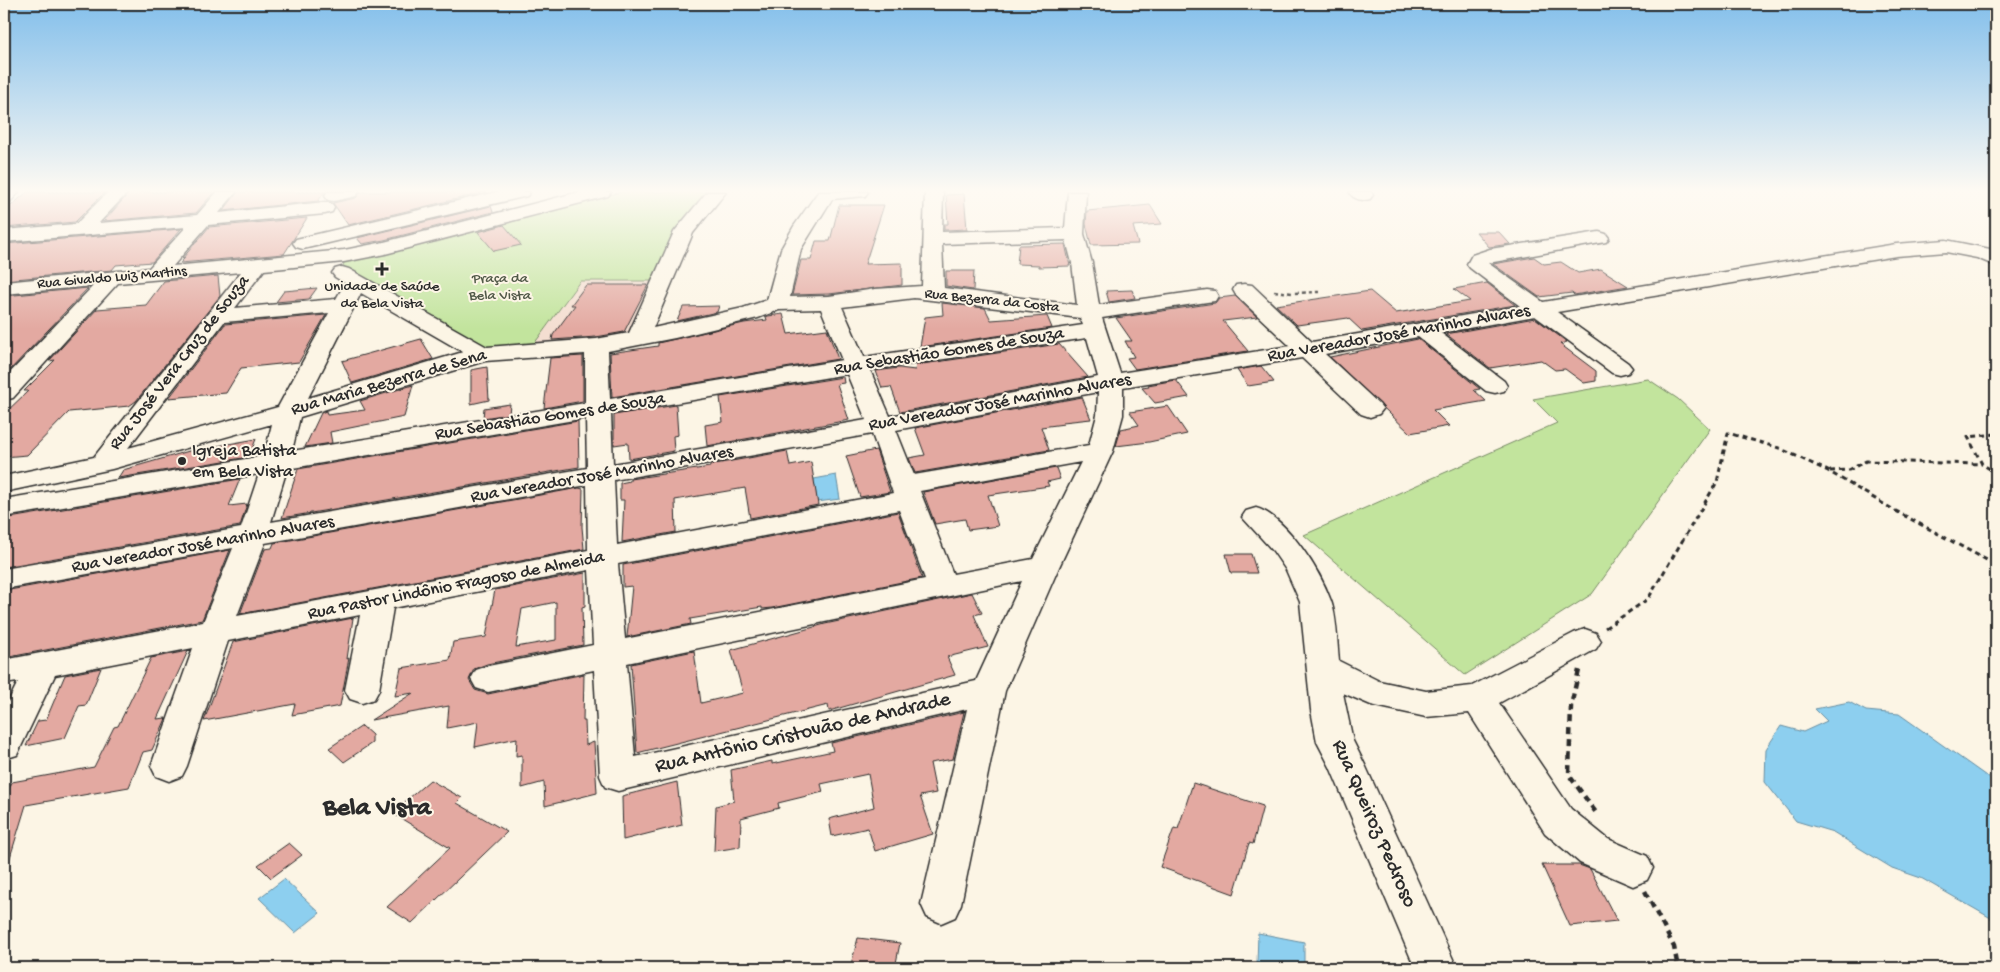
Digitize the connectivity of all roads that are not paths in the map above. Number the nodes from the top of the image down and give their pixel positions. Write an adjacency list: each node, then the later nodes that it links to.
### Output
1 (188, 237): 16 (street)
2 (307, 237): 11 (street)
3 (327, 237): 11 (street)
4 (427, 237): 12 (street, Rua Givaldo Luiz Martins)
5 (682, 237): 29 (street)
6 (798, 237): 24 (street)
7 (955, 237): 9 (street)
8 (1075, 237): 27 (street)
9 (932, 238): 21 (street)
10 (1599, 238): 25 (street)
11 (303, 243): 14 (street)
12 (322, 260): 14 (street, Rua Givaldo Luiz Martins); 20 (street)
13 (1996, 260): 25 (street, Rua Vereador José Marinho Alvares)
14 (289, 261): 15 (street, Rua Givaldo Luiz Martins)
15 (258, 264): 16 (street, Rua Givaldo Luiz Martins); 26 (street, Rua José Vera Cruz de Souza)
16 (156, 274): 17 (street, Rua Givaldo Luiz Martins)
17 (113, 277): 18 (street, Rua Givaldo Luiz Martins); 37 (street)
18 (4, 288)
19 (1244, 290): 31 (street)
20 (350, 293): 26 (street); 32 (street); 40 (street)
21 (933, 294): 23 (street, Rua Bezerra da Costa); 27 (street, Rua Bezerra da Costa)
22 (1207, 296): 27 (street, Rua Bezerra da Costa)
23 (829, 302): 24 (street, Rua Bezerra da Costa); 33 (street)
24 (777, 304): 29 (street, Rua Maria Bezerra de Sena)
25 (1538, 310): 28 (street, Rua Vereador José Marinho Alvares); 34 (street)
26 (217, 316): 44 (street, Rua José Vera Cruz de Souza)
27 (1092, 321): 33 (street, Rua Sebastião Gomes de Souza); 35 (street)
28 (1423, 330): 31 (street, Rua Vereador José Marinho Alvares); 36 (street)
29 (638, 338): 30 (street, Rua Maria Bezerra de Sena)
30 (596, 346): 32 (street, Rua Maria Bezerra de Sena); 39 (street)
31 (1307, 350): 35 (street, Rua Vereador José Marinho Alvares); 38 (street)
32 (483, 354): 40 (street, Rua Maria Bezerra de Sena)
33 (856, 365): 39 (street, Rua Sebastião Gomes de Souza); 41 (street)
34 (1620, 368)
35 (1111, 382): 41 (street, Rua Vereador José Marinho Alvares); 42 (street)
36 (1495, 386)
37 (4, 393)
38 (1370, 409)
39 (597, 410): 43 (street, Rua Sebastião Gomes de Souza); 45 (street)
40 (288, 412): 43 (street); 44 (street, Rua Maria Bezerra de Sena)
41 (882, 425): 45 (street, Rua Vereador José Marinho Alvares); 47 (street)
42 (1100, 451): 47 (street, Rua Pastor Lindônio Fragoso de Almeida); 52 (street)
43 (276, 461): 48 (street, Rua Sebastião Gomes de Souza); 50 (street)
44 (103, 463): 46 (street, Rua Maria Bezerra de Sena)
45 (600, 475): 50 (street, Rua Vereador José Marinho Alvares); 51 (street)
46 (4, 484)
47 (906, 492): 51 (street, Rua Pastor Lindônio Fragoso de Almeida); 54 (street)
48 (4, 508)
49 (1256, 517): 60 (street, Rua Queiroz Pedroso)
50 (253, 536): 53 (street, Rua Vereador José Marinho Alvares); 56 (street)
51 (603, 558): 55 (street, Rua Pastor Lindônio Fragoso de Almeida); 58 (street)
52 (1044, 567): 54 (street); 64 (street)
53 (4, 579)
54 (943, 586): 58 (street)
55 (379, 600): 56 (street, Rua Pastor Lindônio Fragoso de Almeida); 63 (street)
56 (215, 632): 59 (street, Rua Pastor Lindônio Fragoso de Almeida); 67 (street)
57 (1585, 641): 65 (street)
58 (611, 655): 62 (street); 64 (street, Rua Antônio Cristovão de Andrade)
59 (43, 665): 61 (street, Rua Pastor Lindônio Fragoso de Almeida); 66 (street)
60 (1323, 668): 65 (street); 70 (street, Rua Queiroz Pedroso)
61 (4, 672)
62 (488, 679)
63 (362, 690)
64 (988, 692): 69 (street)
65 (1478, 699): 68 (street)
66 (4, 745)
67 (169, 766)
68 (1634, 868)
69 (941, 904)
70 (1436, 968)

